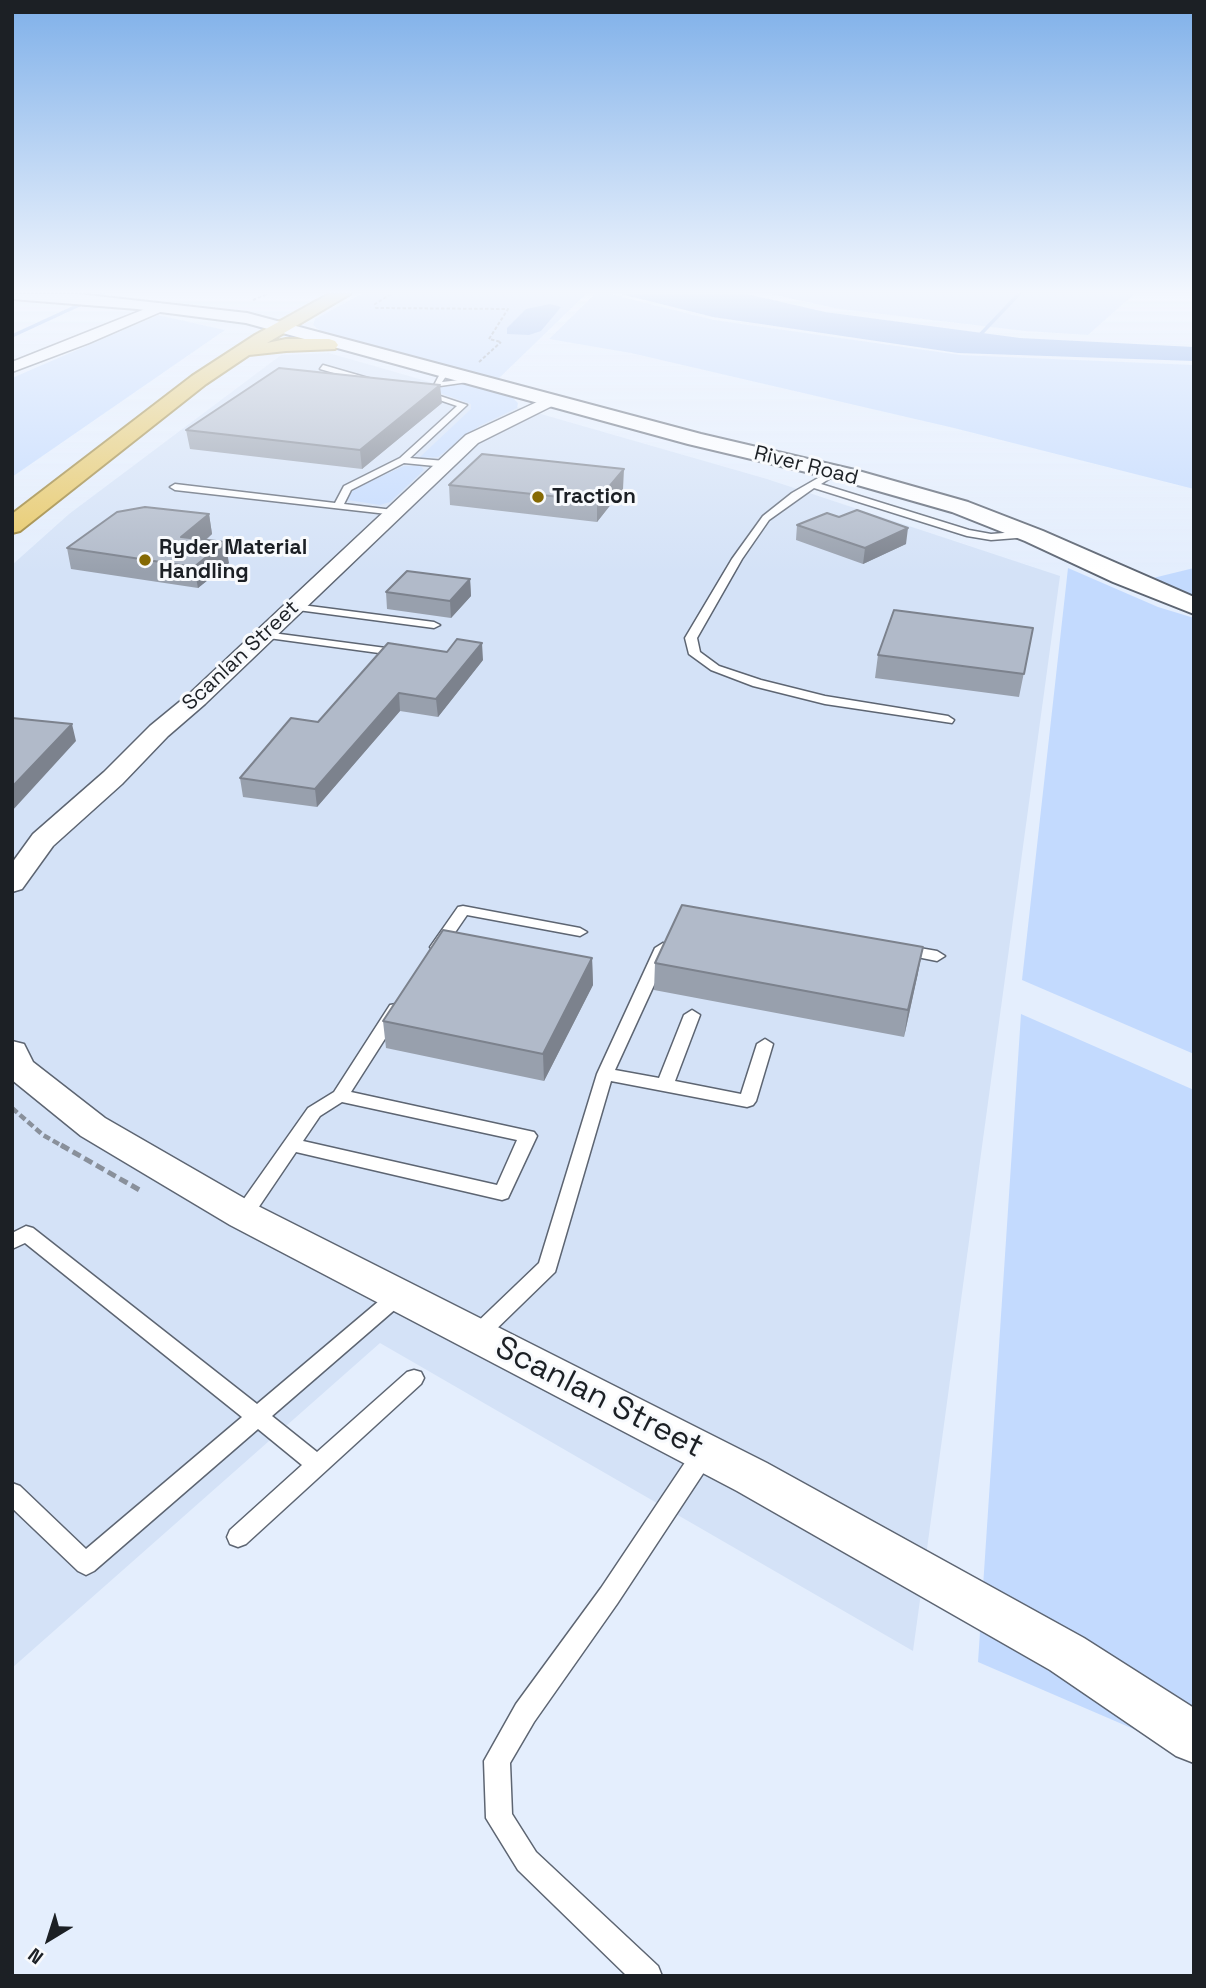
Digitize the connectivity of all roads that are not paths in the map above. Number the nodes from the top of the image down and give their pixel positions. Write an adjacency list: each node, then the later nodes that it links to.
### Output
1 (171, 387): 6 (highway)
2 (191, 387): 14 (highway)
3 (422, 387): 7 (lane)
4 (503, 387): 5 (street, River Road)
5 (552, 400): 8 (street, Scanlan Street); 9 (street, River Road)
6 (116, 420)
7 (403, 460): 8 (lane); 12 (lane)
8 (445, 464): 13 (street, Scanlan Street)
9 (835, 472): 10 (lane); 15 (street, River Road)
10 (814, 485): 15 (lane); 21 (lane)
11 (175, 487): 12 (lane)
12 (338, 506): 13 (lane)
13 (393, 513): 17 (street, Scanlan Street)
14 (12, 526)
15 (1029, 534): 16 (street, River Road)
16 (1194, 606)
17 (294, 607): 18 (lane); 19 (street, Scanlan Street)
18 (433, 625)
19 (265, 635): 20 (lane); 22 (street, Scanlan Street)
20 (418, 656)
21 (948, 720)
22 (12, 883)
23 (580, 932): 27 (lane)
24 (668, 938): 32 (lane)
25 (883, 947): 26 (lane)
26 (937, 956)
27 (427, 963)
28 (405, 995): 34 (lane)
29 (692, 1015): 33 (lane)
30 (765, 1044): 33 (lane)
31 (12, 1052): 36 (street, Scanlan Street)
32 (605, 1074): 33 (lane); 39 (lane)
33 (665, 1085)
34 (340, 1096): 35 (lane); 35 (lane)
35 (292, 1145): 36 (lane)
36 (243, 1215): 38 (street, Scanlan Street)
37 (12, 1242): 41 (lane)
38 (400, 1295): 39 (street, Scanlan Street); 41 (lane)
39 (477, 1335): 42 (street, Scanlan Street)
40 (414, 1378): 43 (lane)
41 (257, 1417): 43 (lane); 44 (lane)
42 (704, 1453): 46 (street, Scanlan Street); 47 (lane)
43 (318, 1465): 45 (lane)
44 (12, 1493)
45 (238, 1537)
46 (1194, 1738)
47 (648, 1976)

